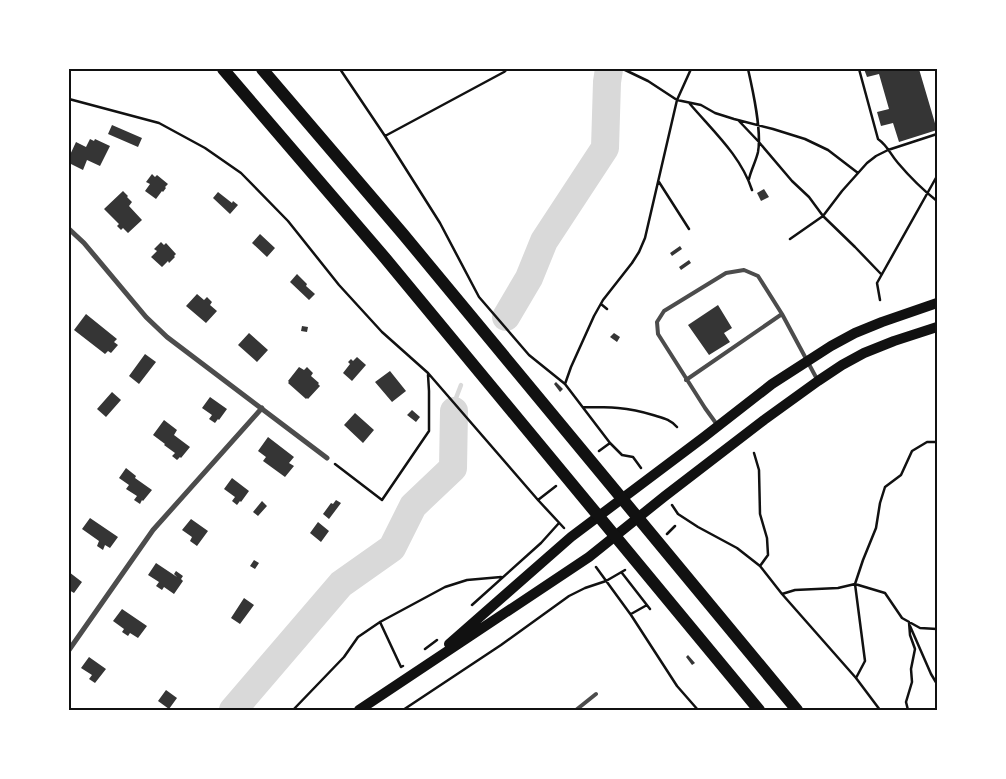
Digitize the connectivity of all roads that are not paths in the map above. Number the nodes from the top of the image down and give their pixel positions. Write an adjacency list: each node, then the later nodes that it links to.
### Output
1 (223, 69): 14 (main road)
2 (262, 69): 13 (main road)
3 (69, 229): 10 (street)
4 (937, 303): 7 (main road)
5 (782, 314): 7 (lane); 8 (lane); 8 (lane)
6 (937, 327): 9 (main road)
7 (807, 361): 9 (lane); 11 (main road)
8 (686, 380): 11 (lane)
9 (818, 381): 15 (main road)
10 (262, 408): 12 (street); 17 (street)
11 (718, 426): 13 (main road)
12 (327, 458)
13 (622, 498): 14 (main road); 15 (main road)
14 (599, 516): 16 (main road); 18 (main road)
15 (638, 518): 16 (main road); 23 (main road)
16 (615, 536): 18 (main road); 22 (main road)
17 (69, 650)
18 (418, 671): 20 (main road)
19 (596, 694): 21 (lane)
20 (359, 710)
21 (576, 710)
22 (760, 710)
23 (797, 710)

